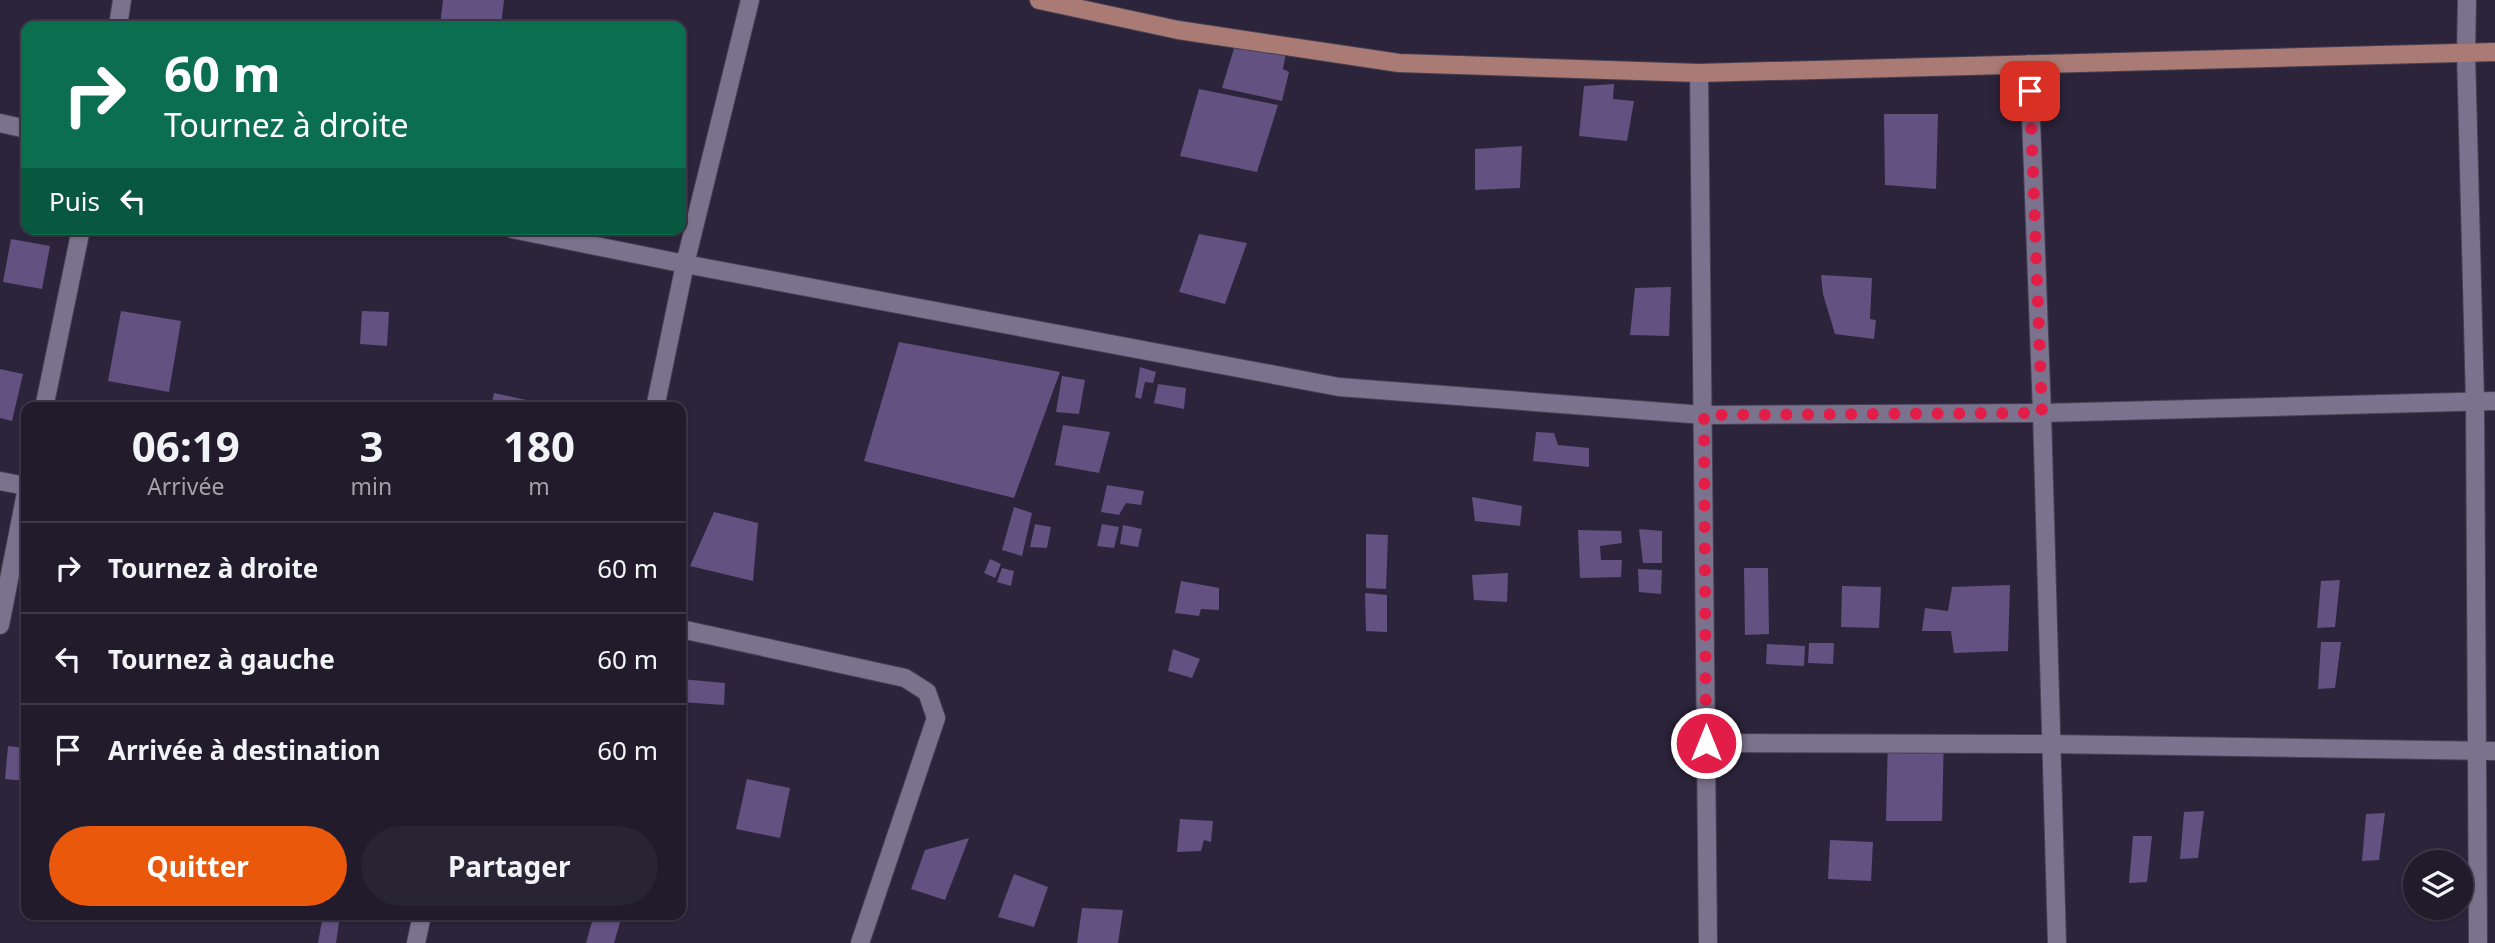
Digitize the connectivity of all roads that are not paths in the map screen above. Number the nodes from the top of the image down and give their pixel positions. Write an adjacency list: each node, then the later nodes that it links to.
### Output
1 (122, 0): 5 (street)
2 (750, 0): 14 (street)
3 (1039, 0): 9 (main road)
4 (2468, 0): 7 (street)
5 (119, 21)
6 (2495, 52): 7 (main road)
7 (2466, 53): 8 (main road); 15 (street)
8 (2029, 64): 9 (main road); 19 (street)
9 (1699, 73): 20 (street)
10 (0, 123): 11 (street)
11 (21, 128)
12 (80, 235): 17 (street)
13 (542, 235): 14 (street)
14 (685, 264): 18 (street); 20 (street)
15 (2475, 401): 16 (street); 19 (street); 28 (street)
16 (2495, 401)
17 (45, 402)
18 (656, 402)
19 (2042, 413): 20 (street); 27 (street)
20 (1704, 415): 26 (street)
21 (0, 481): 22 (street)
22 (21, 485)
23 (21, 518): 24 (street)
24 (0, 625)
25 (686, 630): 31 (street)
26 (1706, 743): 27 (street); 32 (street)
27 (2050, 744): 28 (street); 33 (street)
28 (2486, 751): 34 (street)
29 (421, 920): 30 (street)
30 (416, 943)
31 (860, 943)
32 (1708, 943)
33 (2057, 943)
34 (2478, 943)

